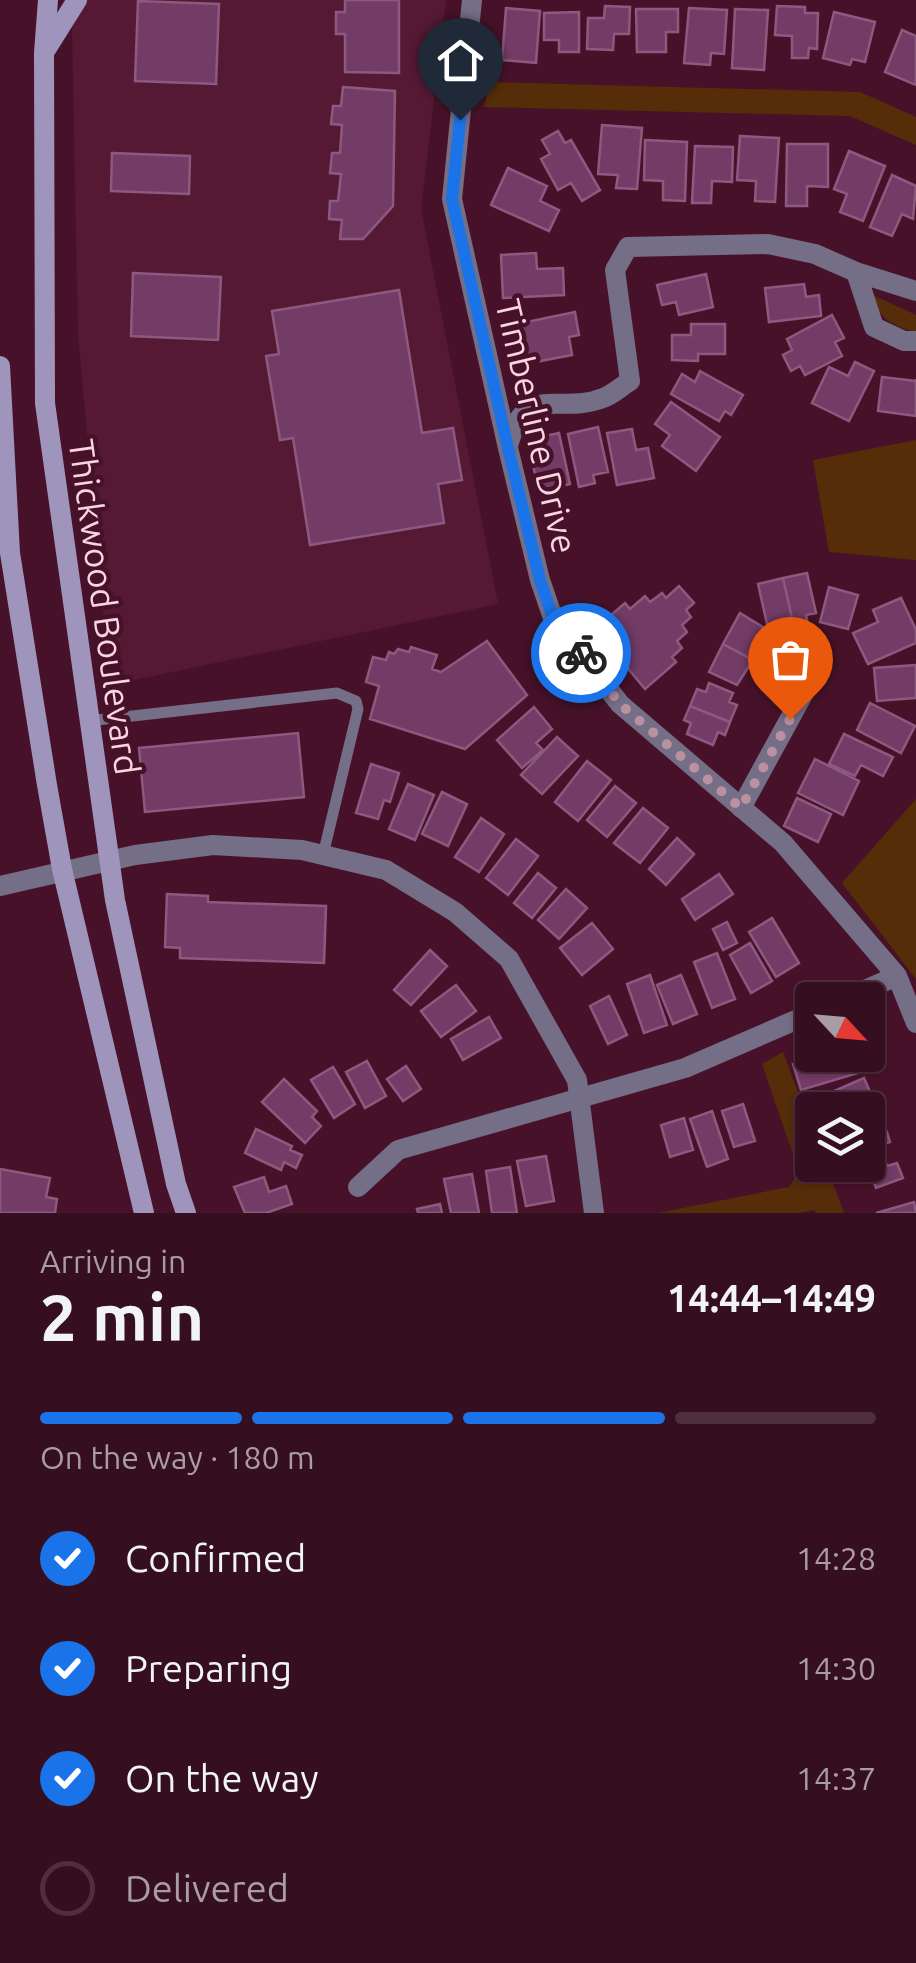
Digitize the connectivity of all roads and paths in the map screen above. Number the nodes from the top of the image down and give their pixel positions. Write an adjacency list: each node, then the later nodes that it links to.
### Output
1 (48, 0): 4 (main road, Thickwood Boulevard)
2 (77, 0): 4 (main road)
3 (472, 0): 9 (street, Timberline Drive)
4 (44, 53): 11 (main road, Thickwood Boulevard)
5 (856, 272): 6 (street); 7 (street); 9 (street)
6 (916, 291)
7 (916, 341)
8 (0, 366): 15 (main road)
9 (508, 448): 12 (street, Timberline Drive)
10 (806, 689): 12 (street)
11 (88, 721): 13 (lane); 14 (main road, Thickwood Boulevard)
12 (741, 808): 17 (street, Timberline Drive)
13 (323, 855): 14 (street); 21 (street)
14 (110, 860): 15 (street); 24 (main road, Thickwood Boulevard)
15 (62, 869): 16 (street); 23 (main road)
16 (0, 886)
17 (897, 976): 18 (street); 20 (street, Timberline Drive)
18 (883, 982)
19 (795, 1020): 21 (street)
20 (916, 1023)
21 (581, 1098): 22 (street); 25 (street)
22 (358, 1187)
23 (144, 1213)
24 (186, 1213)
25 (594, 1213)

